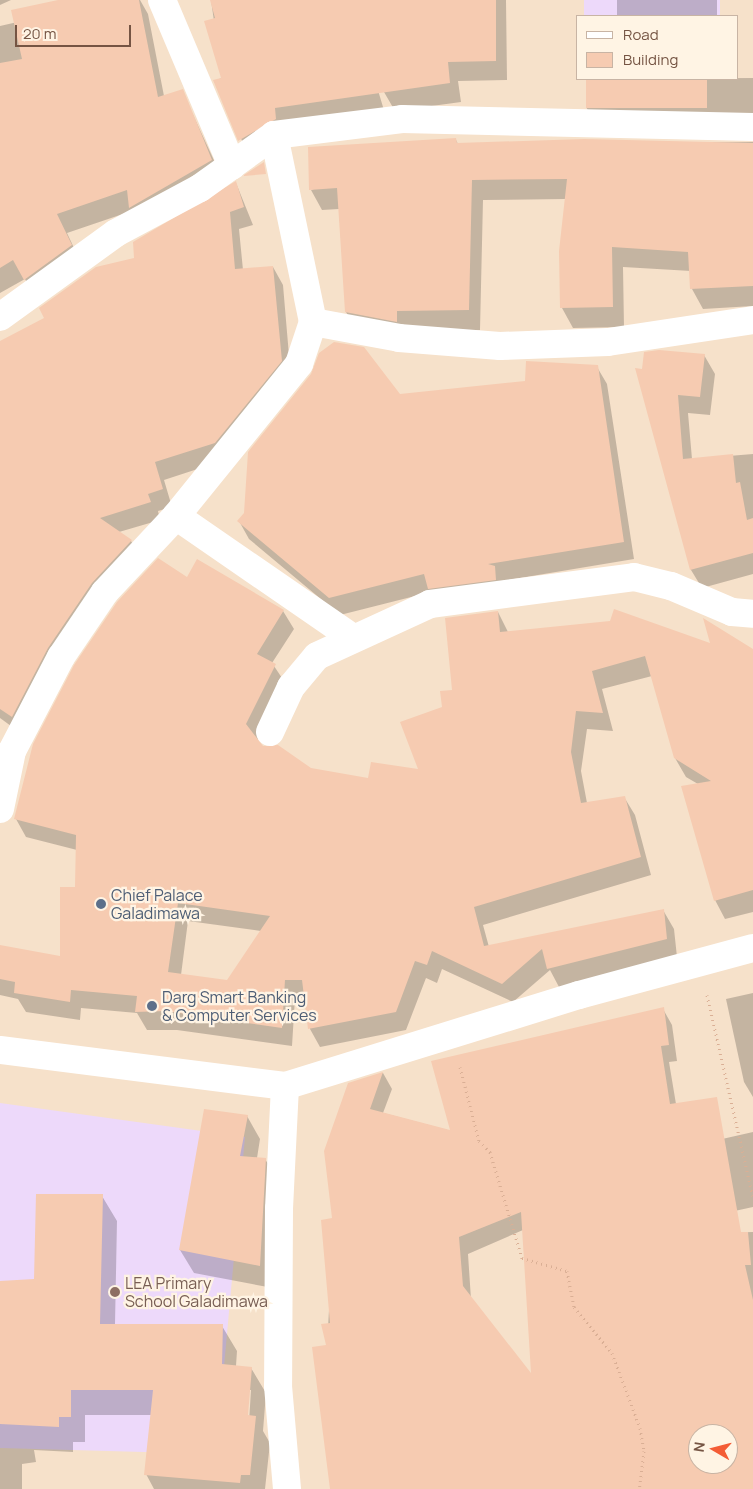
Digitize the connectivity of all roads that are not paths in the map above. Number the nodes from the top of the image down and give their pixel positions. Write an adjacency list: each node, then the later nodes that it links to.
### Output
1 (162, 0): 4 (street)
2 (753, 128): 3 (street)
3 (274, 135): 4 (street); 7 (street)
4 (232, 166): 5 (street)
5 (0, 317)
6 (753, 320): 7 (street)
7 (313, 322): 8 (street)
8 (176, 516): 10 (street); 12 (street)
9 (753, 614): 10 (street)
10 (353, 638): 11 (street)
11 (270, 732)
12 (6, 745): 13 (street)
13 (0, 809)
14 (753, 948): 16 (street)
15 (0, 1050): 16 (street)
16 (285, 1086): 17 (street)
17 (287, 1489)

